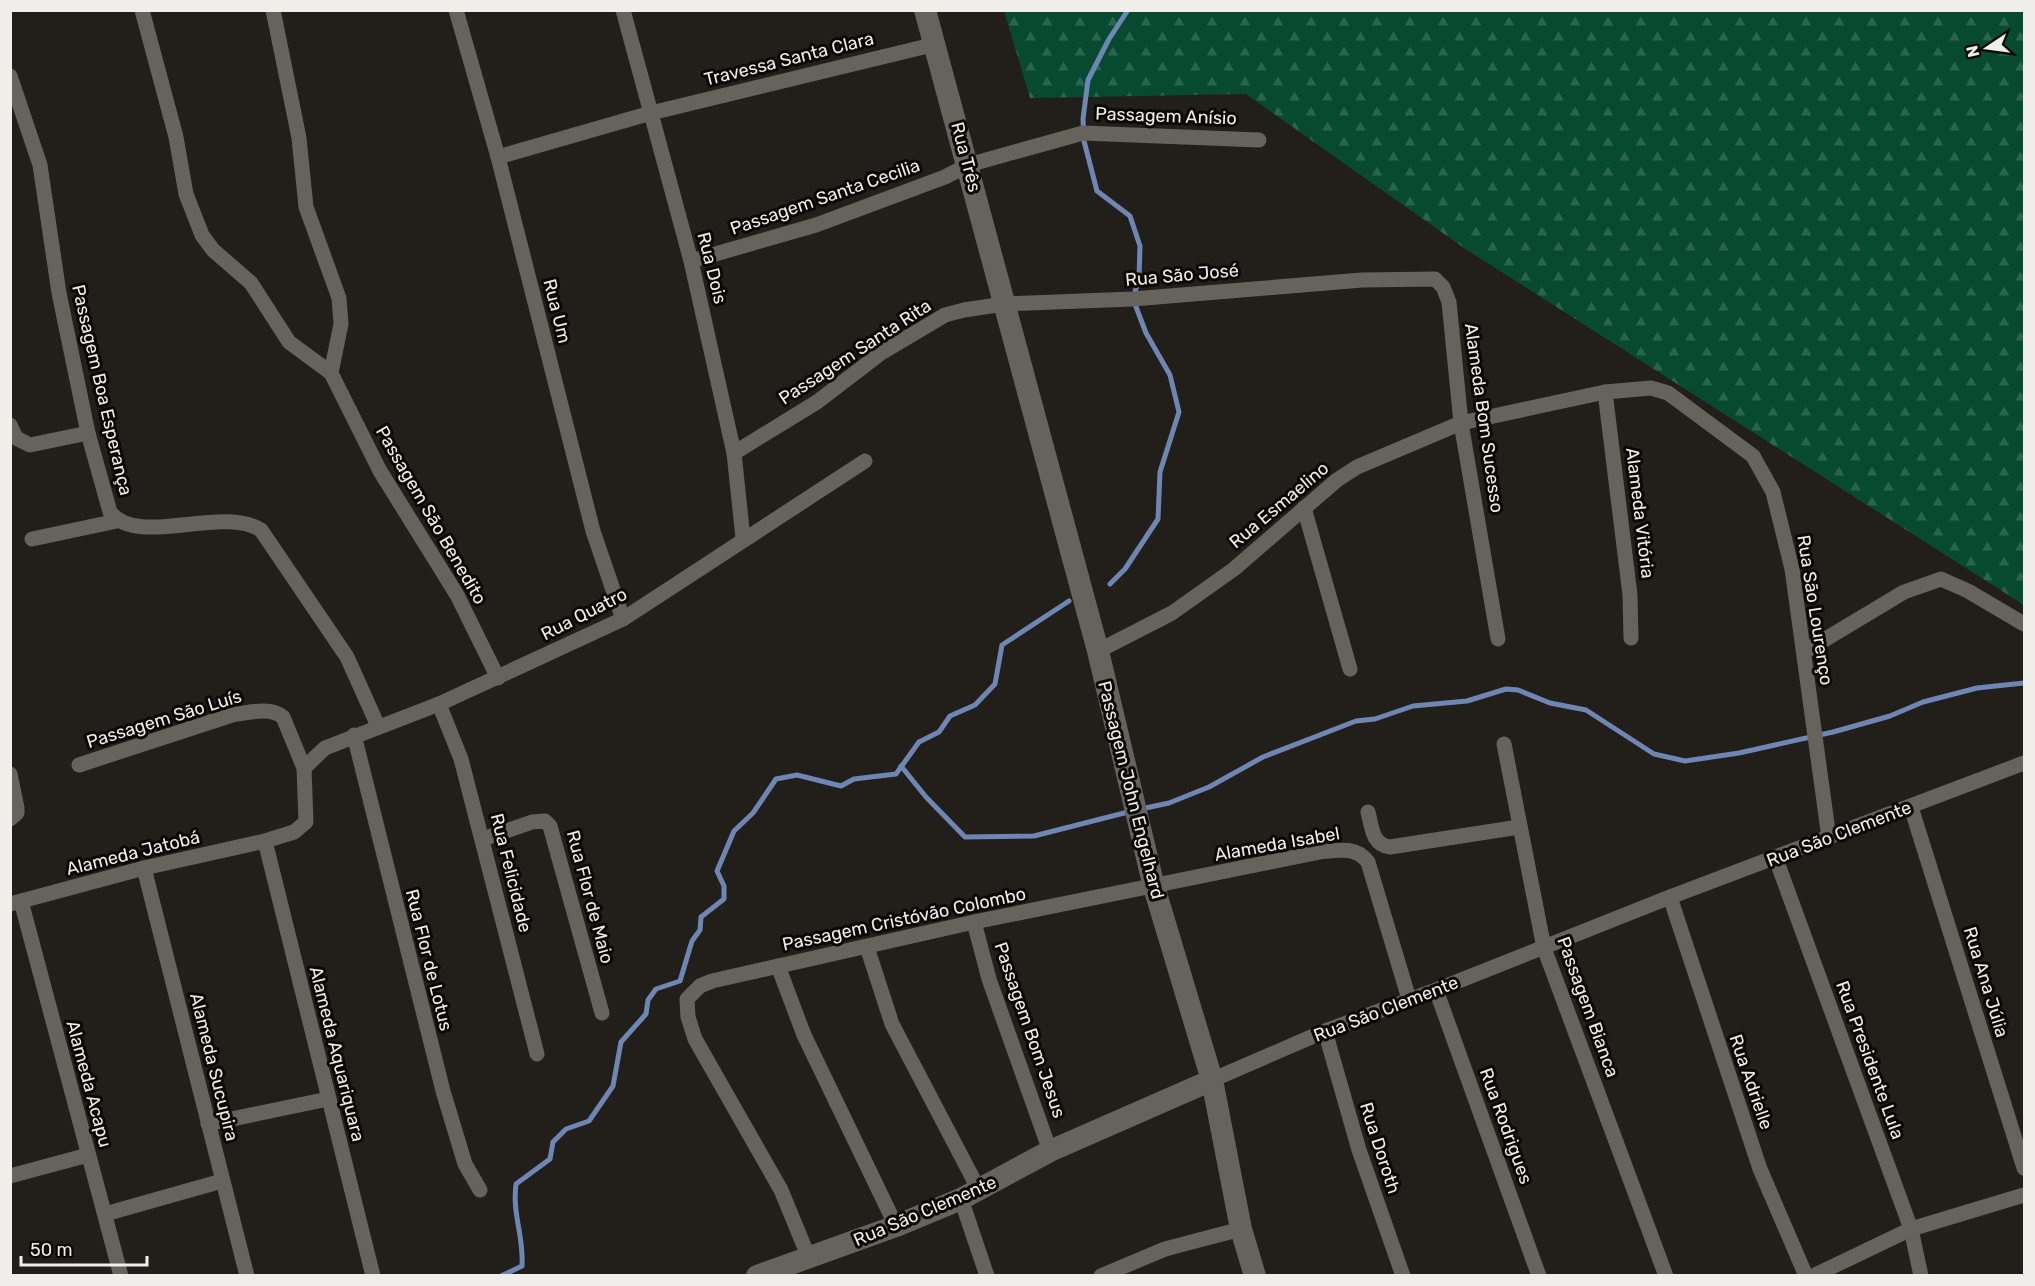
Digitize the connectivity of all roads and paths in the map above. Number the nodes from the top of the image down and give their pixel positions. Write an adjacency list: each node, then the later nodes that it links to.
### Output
1 (142, 10): 15 (street, Passagem São Benedito)
2 (273, 10): 15 (street)
3 (456, 10): 10 (street, Rua Um)
4 (623, 10): 8 (street, Rua Dois)
5 (925, 10): 6 (main road, Rua Três)
6 (936, 44): 8 (street, Travessa Santa Clara); 11 (main road, Rua Três)
7 (10, 76): 19 (street, Passagem Boa Esperança)
8 (651, 113): 10 (street, Travessa Santa Clara); 12 (street, Rua Dois)
9 (1259, 140): 11 (street, Passagem Anísio)
10 (498, 157): 26 (street, Rua Um)
11 (968, 165): 12 (street, Passagem Santa Cecilia); 14 (main road, Rua Três)
12 (691, 261): 20 (street, Rua Dois)
13 (1362, 280): 14 (street, Rua São José); 17 (street, Alameda Bom Sucesso)
14 (1004, 304): 20 (street, Passagem Santa Rita); 30 (main road, Passagem John Engelhard)
15 (331, 373): 33 (street, Passagem São Benedito)
16 (1605, 392): 17 (street, Rua Esmaelino); 28 (street, Alameda Vitória); 31 (street, Rua São Lourenço)
17 (1461, 423): 22 (street, Rua Esmaelino); 29 (street, Alameda Bom Sucesso)
18 (10, 425): 19 (street)
19 (88, 433): 23 (street, Passagem Boa Esperança)
20 (734, 453): 24 (street, Rua Dois)
21 (865, 461): 24 (street, Rua Quatro)
22 (1304, 508): 30 (street, Rua Esmaelino); 32 (street)
23 (117, 521): 25 (street); 35 (street, Passagem Boa Esperança)
24 (743, 538): 26 (street, Rua Quatro)
25 (32, 539)
26 (623, 619): 33 (street, Rua Quatro)
27 (2025, 624): 31 (street)
28 (1631, 638)
29 (1498, 639)
30 (1098, 651): 51 (main road, Passagem John Engelhard)
31 (1804, 652): 46 (street, Rua São Lourenço)
32 (1350, 669)
33 (498, 678): 34 (street, Rua Quatro)
34 (439, 704): 35 (street, Rua Quatro); 47 (street, Rua Felicidade)
35 (378, 726): 36 (street, Rua Quatro)
36 (354, 735): 40 (street, Rua Quatro); 71 (street, Rua Flor de Lotus)
37 (1504, 744): 45 (street, Passagem Bianca)
38 (2025, 763): 42 (street, Rua São Clemente)
39 (80, 765): 40 (street, Passagem São Luís)
40 (304, 768): 48 (street, Passagem São Luís)
41 (10, 774): 44 (street)
42 (1911, 807): 46 (street, Rua São Clemente); 68 (street, Rua Ana Júlia)
43 (1368, 812): 45 (street)
44 (10, 819)
45 (1519, 827): 56 (street, Passagem Bianca)
46 (1829, 838): 49 (street, Rua São Clemente)
47 (483, 839): 60 (street, Rua Flor de Maio); 62 (street, Rua Felicidade)
48 (265, 841): 50 (street, Alameda Jatobá); 64 (street, Alameda Aquariquara)
49 (1776, 859): 52 (street, Rua São Clemente); 77 (street, Rua Presidente Lula)
50 (144, 868): 53 (street, Alameda Jatobá); 65 (street, Alameda Sucupira)
51 (1154, 887): 54 (street, Passagem Cristóvão Colombo); 59 (street, Alameda Isabel); 63 (main road, Passagem John Engelhard)
52 (1670, 897): 56 (street, Rua São Clemente); 89 (street, Rua Adrielle)
53 (16, 903): 67 (street, Alameda Acapu)
54 (974, 922): 55 (street, Passagem Cristóvão Colombo); 66 (street, Passagem Bom Jesus)
55 (867, 947): 57 (street, Passagem Cristóvão Colombo); 72 (street)
56 (1544, 948): 58 (street, Rua São Clemente); 88 (street, Passagem Bianca)
57 (778, 966): 75 (street); 78 (street, Passagem Cristóvão Colombo)
58 (1436, 990): 59 (street, Rua São Clemente); 87 (street, Rua Rodrigues)
59 (1409, 999): 61 (street, Rua São Clemente)
60 (603, 1013)
61 (1325, 1031): 63 (street, Rua São Clemente); 86 (street, Rua Doroth)
62 (537, 1054)
63 (1212, 1080): 66 (main road, Rua São Clemente); 76 (main road, Passagem John Engelhard)
64 (328, 1100): 65 (street); 81 (street, Alameda Aquariquara)
65 (208, 1124): 70 (street, Alameda Sucupira)
66 (1050, 1151): 72 (main road, Rua São Clemente)
67 (88, 1155): 69 (street); 74 (street, Alameda Acapu)
68 (2025, 1168)
69 (10, 1176)
70 (222, 1181): 74 (street); 80 (street, Alameda Sucupira)
71 (480, 1190)
72 (970, 1195): 75 (main road, Rua São Clemente); 83 (street)
73 (2025, 1195): 77 (street)
74 (105, 1214): 79 (street, Alameda Acapu)
75 (896, 1226): 78 (main road, Rua São Clemente)
76 (1241, 1229): 84 (street); 85 (main road, Passagem John Engelhard)
77 (1911, 1229): 90 (street); 91 (street, Rua Presidente Lula)
78 (809, 1258): 82 (main road, Rua São Clemente)
79 (121, 1275)
80 (247, 1275)
81 (374, 1275)
82 (757, 1275)
83 (987, 1275)
84 (1101, 1275)
85 (1255, 1275)
86 (1403, 1275)
87 (1539, 1275)
88 (1666, 1275)
89 (1806, 1275)
90 (1813, 1275)
91 (1921, 1275)

